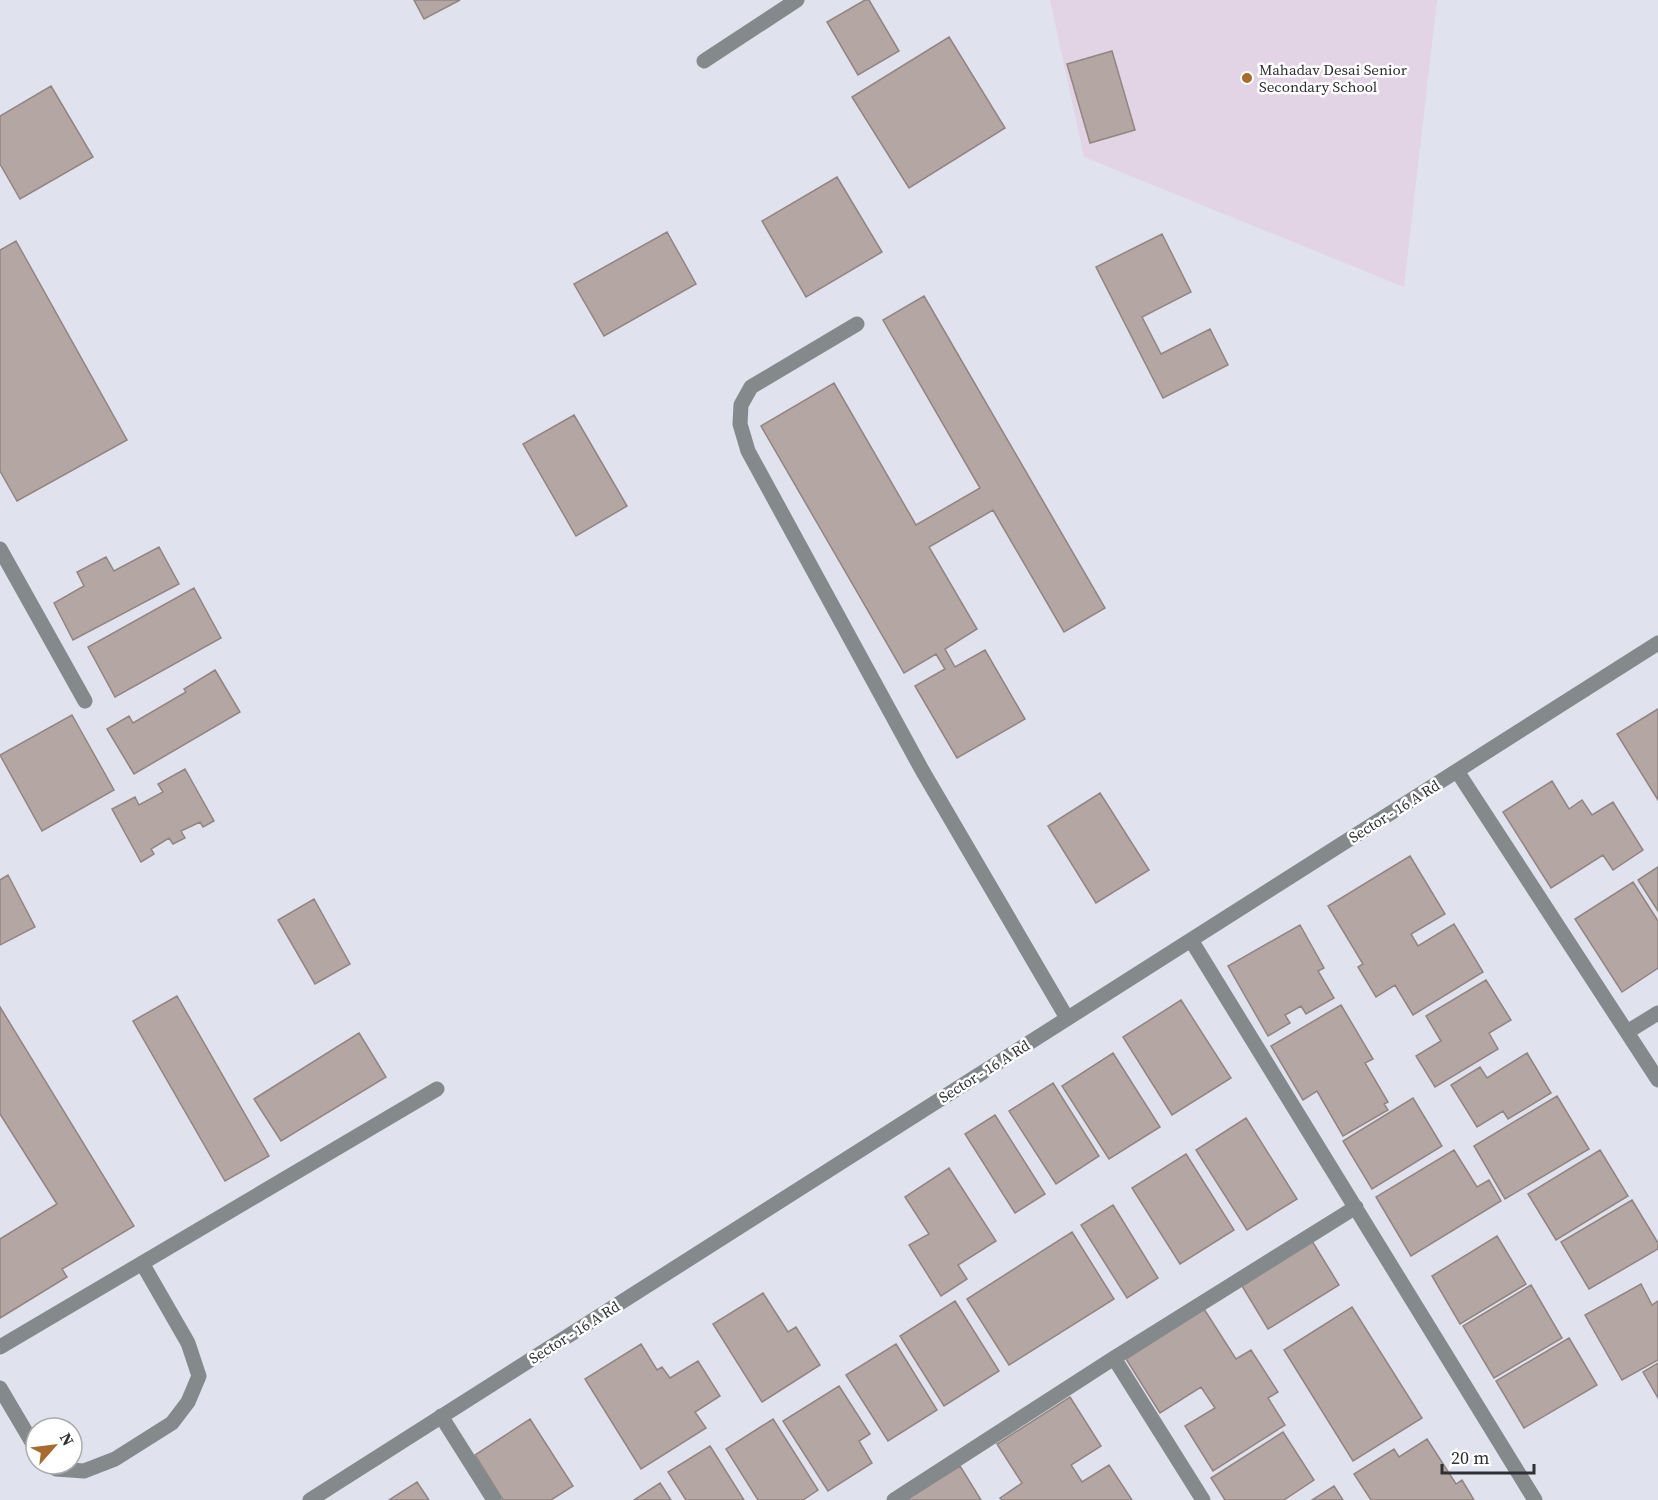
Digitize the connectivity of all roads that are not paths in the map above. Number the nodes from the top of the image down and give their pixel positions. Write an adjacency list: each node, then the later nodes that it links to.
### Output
1 (797, 0): 2 (street)
2 (704, 61)
3 (857, 324): 10 (street)
4 (0, 549): 6 (street)
5 (1658, 643): 7 (street, Sector - 16 A Rd)
6 (85, 701)
7 (1457, 771): 8 (street, Sector - 16 A Rd); 11 (street)
8 (1191, 940): 10 (street, Sector - 16 A Rd); 14 (street)
9 (1658, 1013): 11 (street)
10 (1067, 1018): 19 (street, Sector - 16 A Rd)
11 (1627, 1032): 12 (street)
12 (1658, 1080)
13 (436, 1089): 15 (street)
14 (1356, 1207): 17 (street); 26 (street)
15 (142, 1263): 16 (street); 21 (street)
16 (0, 1347)
17 (1114, 1358): 24 (street); 25 (street)
18 (0, 1388): 20 (street)
19 (441, 1416): 22 (street, Sector - 16 A Rd); 23 (street)
20 (24, 1429)
21 (84, 1471)
22 (310, 1500)
23 (494, 1500)
24 (894, 1500)
25 (1203, 1500)
26 (1535, 1500)

